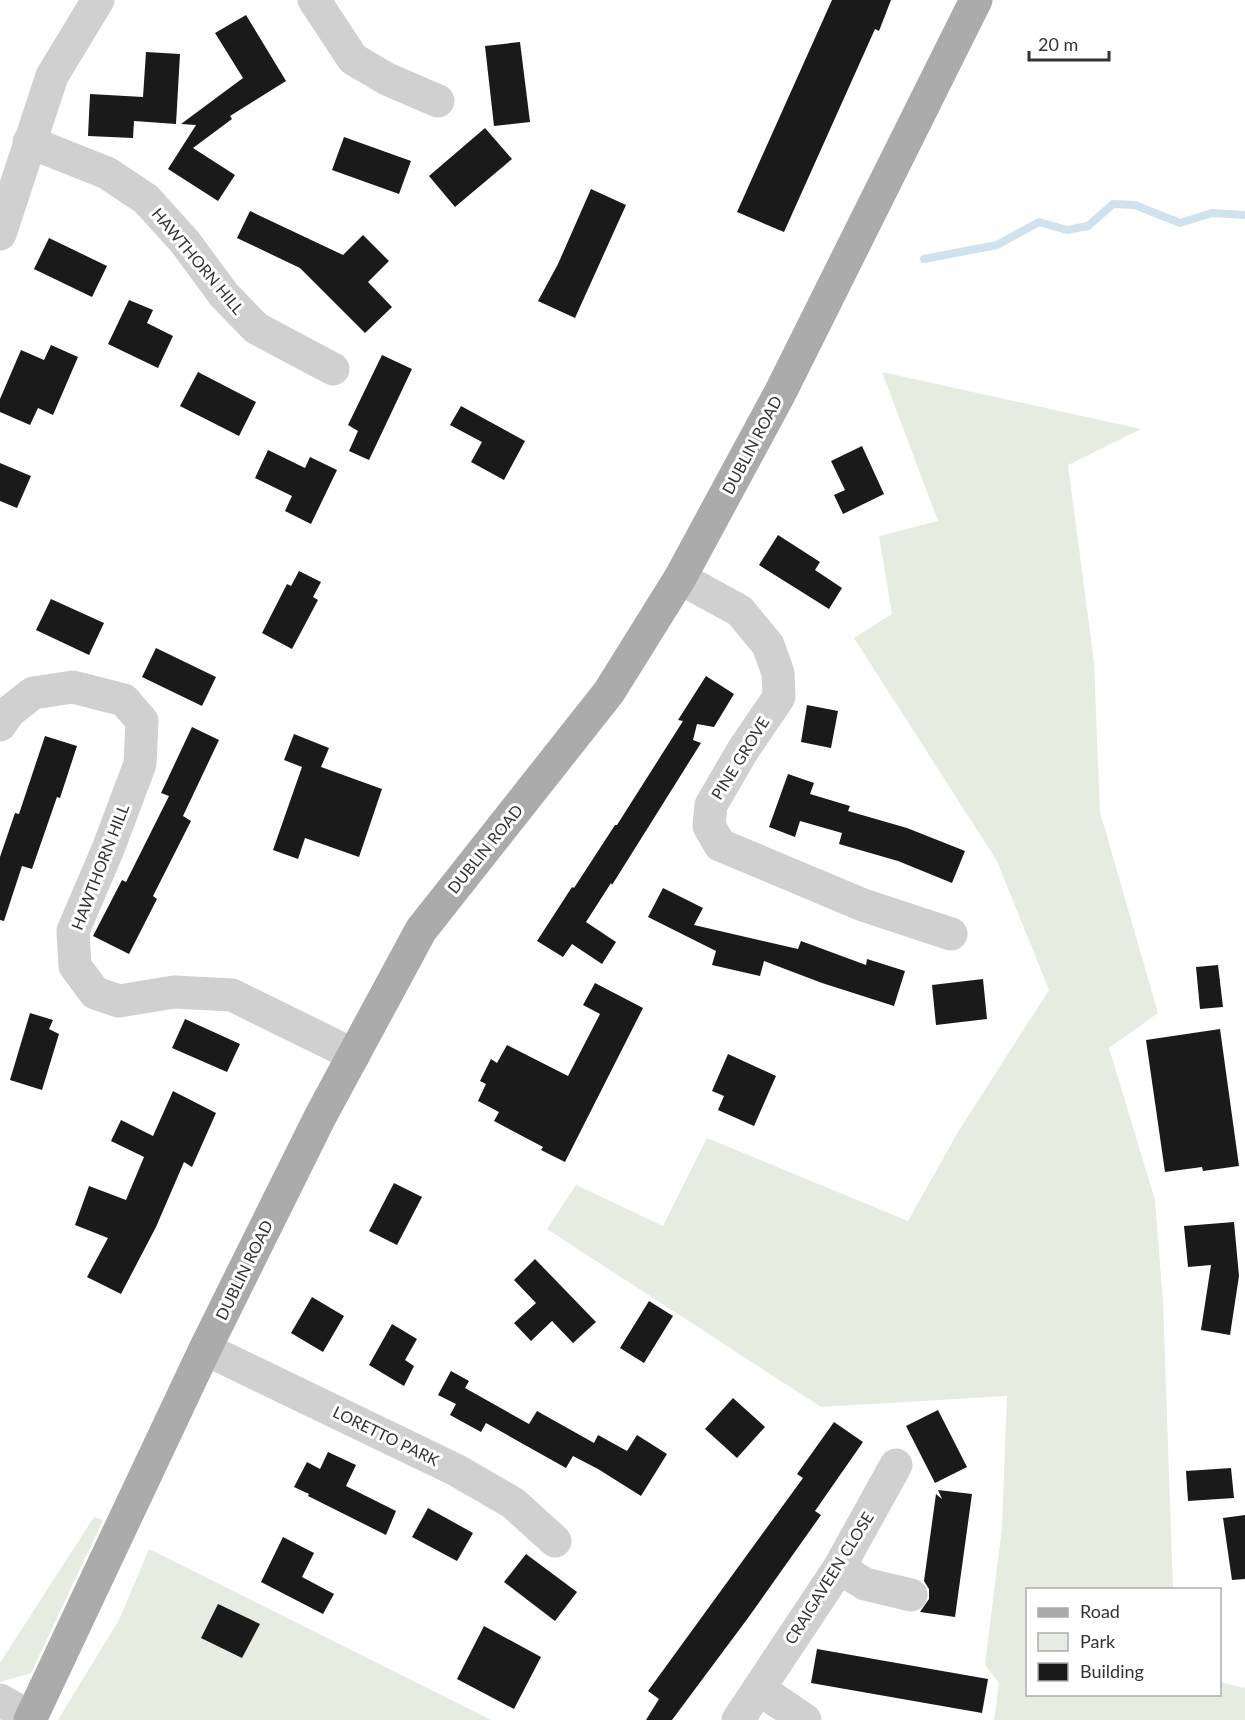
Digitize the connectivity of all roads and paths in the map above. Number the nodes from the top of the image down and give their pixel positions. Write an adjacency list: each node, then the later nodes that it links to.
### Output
1 (98, 0): 5 (street)
2 (314, 0): 4 (street)
3 (976, 0): 8 (main road, DUBLIN ROAD)
4 (438, 101)
5 (29, 142): 6 (street); 7 (street, HAWTHORN HILL)
6 (0, 234)
7 (333, 369)
8 (680, 578): 10 (street, PINE GROVE); 11 (main road, DUBLIN ROAD)
9 (3, 708): 11 (street, HAWTHORN HILL)
10 (951, 934)
11 (354, 1055): 12 (main road, DUBLIN ROAD)
12 (205, 1349): 14 (street, LORETTO PARK); 19 (main road, DUBLIN ROAD)
13 (896, 1465): 15 (street, CRAIGAVEEN CLOSE)
14 (555, 1541)
15 (839, 1568): 16 (street); 17 (street, CRAIGAVEEN CLOSE)
16 (911, 1595)
17 (759, 1689): 20 (street, CRAIGAVEEN CLOSE); 21 (street)
18 (0, 1700): 19 (street)
19 (31, 1719)
20 (738, 1720)
21 (806, 1720)

